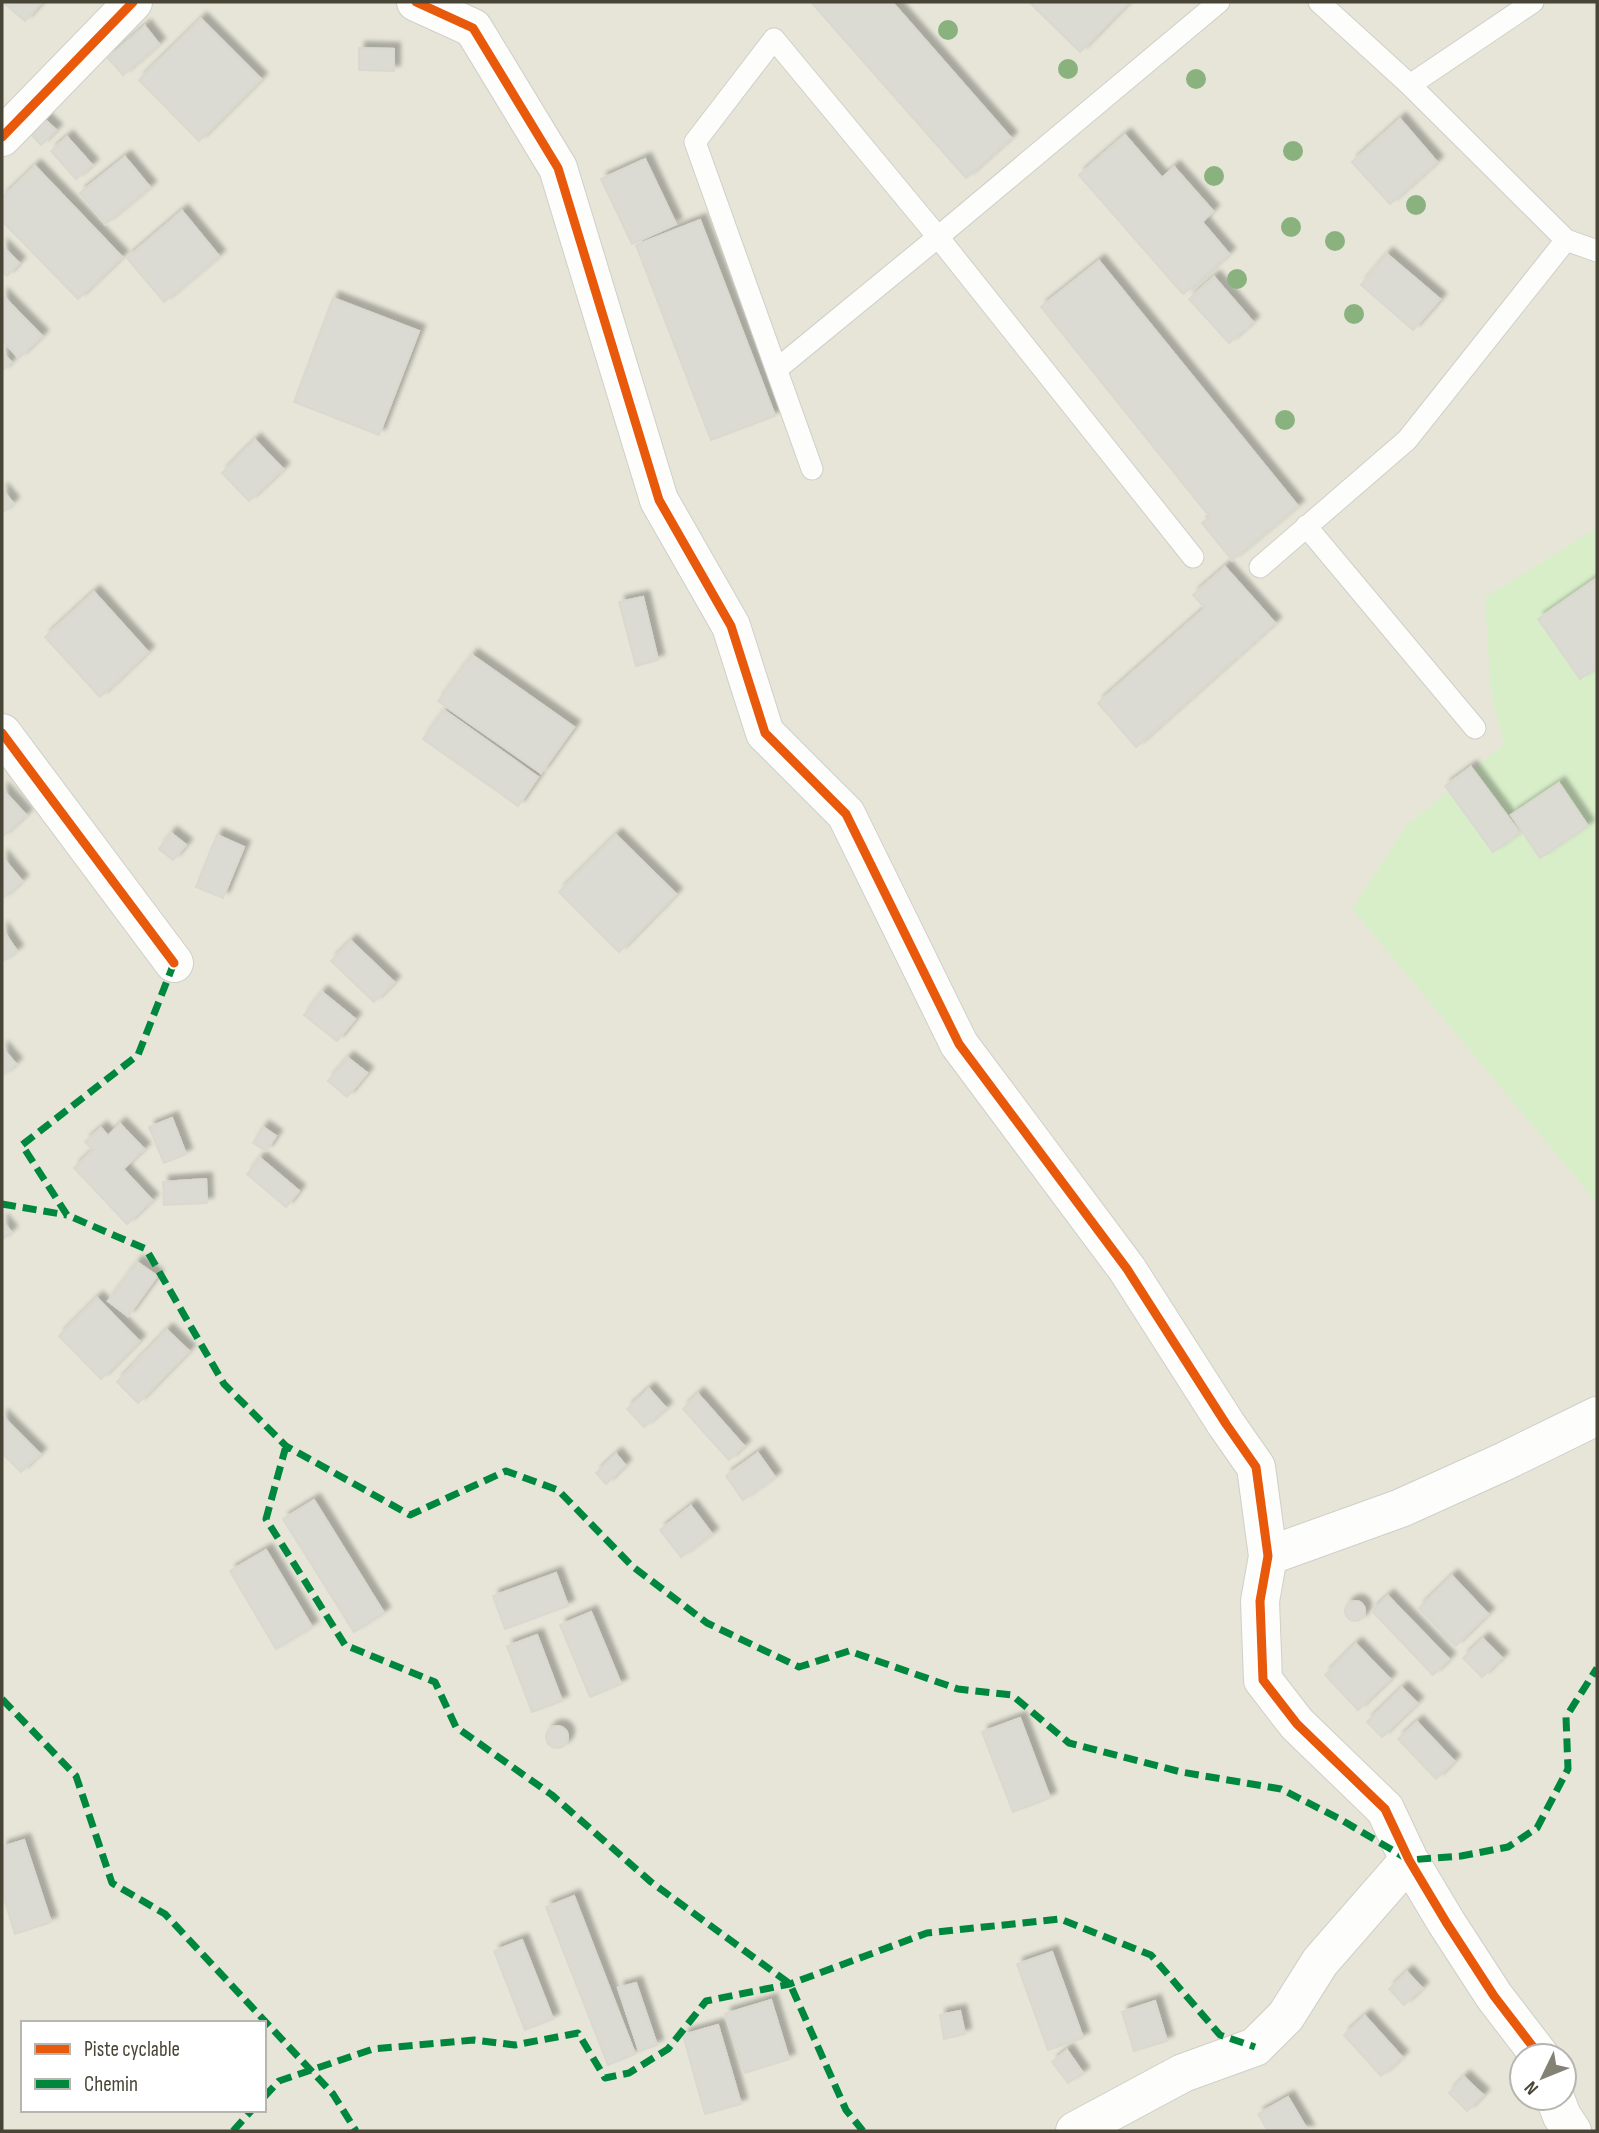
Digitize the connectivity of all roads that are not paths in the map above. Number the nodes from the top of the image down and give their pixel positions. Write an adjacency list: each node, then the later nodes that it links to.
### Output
1 (133, 2): 7 (street)
2 (416, 2): 20 (street)
3 (1219, 2): 8 (lane)
4 (1319, 2): 6 (lane)
5 (1533, 2): 6 (lane)
6 (1409, 85): 9 (lane)
7 (2, 137)
8 (938, 237): 11 (lane); 11 (lane); 14 (lane)
9 (1566, 240): 10 (lane); 13 (lane)
10 (1597, 251)
11 (777, 369): 12 (lane)
12 (812, 469)
13 (1306, 526): 15 (lane); 16 (lane)
14 (1193, 557)
15 (1260, 567)
16 (1475, 728)
17 (2, 733): 18 (street)
18 (174, 963)
19 (1597, 1416): 20 (street)
20 (1268, 1556): 21 (street)
21 (1409, 1860): 22 (street); 24 (street)
22 (1529, 2042)
23 (1560, 2112): 25 (street)
24 (1075, 2131)
25 (1572, 2131)

